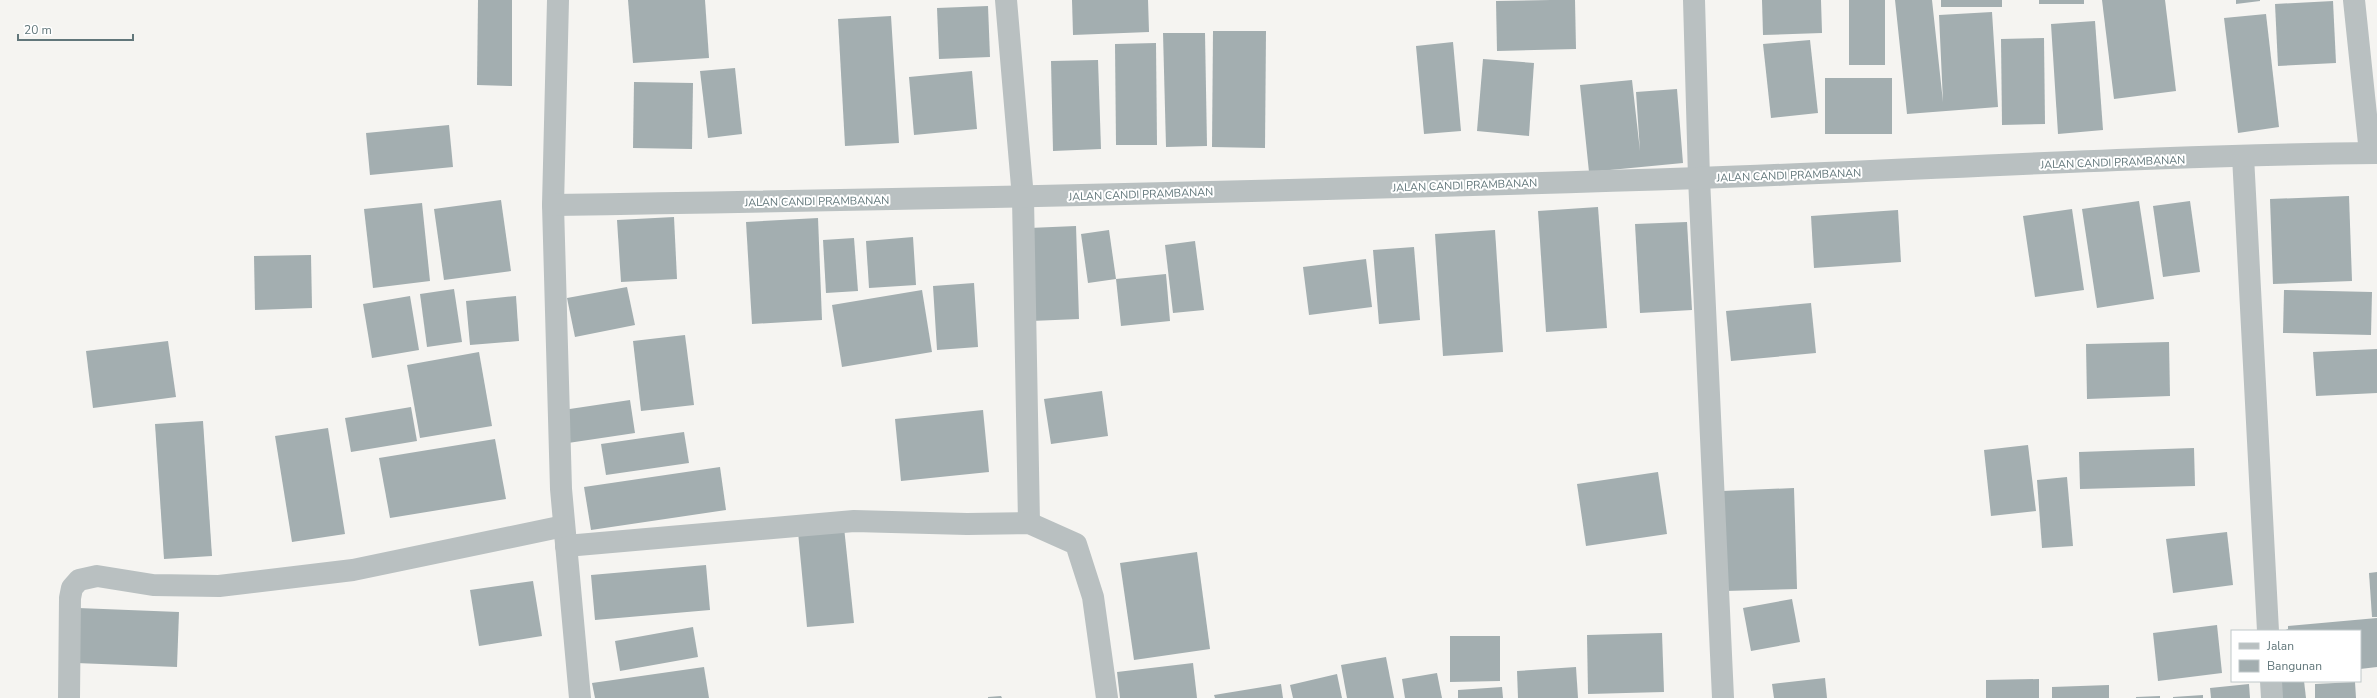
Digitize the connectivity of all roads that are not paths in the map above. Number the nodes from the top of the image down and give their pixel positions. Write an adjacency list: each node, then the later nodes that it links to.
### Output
1 (558, 0): 9 (street)
2 (1006, 0): 8 (street)
3 (1694, 0): 7 (street)
4 (2354, 0): 5 (street)
5 (2373, 153): 6 (street, JALAN CANDI PRAMBANAN)
6 (2243, 156): 7 (street, JALAN CANDI PRAMBANAN); 12 (street)
7 (1699, 178): 8 (street, JALAN CANDI PRAMBANAN); 17 (street)
8 (1023, 198): 9 (street, JALAN CANDI PRAMBANAN); 10 (street)
9 (553, 205): 11 (street)
10 (1029, 523): 11 (street); 16 (street)
11 (565, 536): 14 (street); 15 (street)
12 (2268, 630)
13 (2271, 682): 18 (street)
14 (69, 698)
15 (580, 698)
16 (1108, 698)
17 (1723, 698)
18 (2272, 698)

